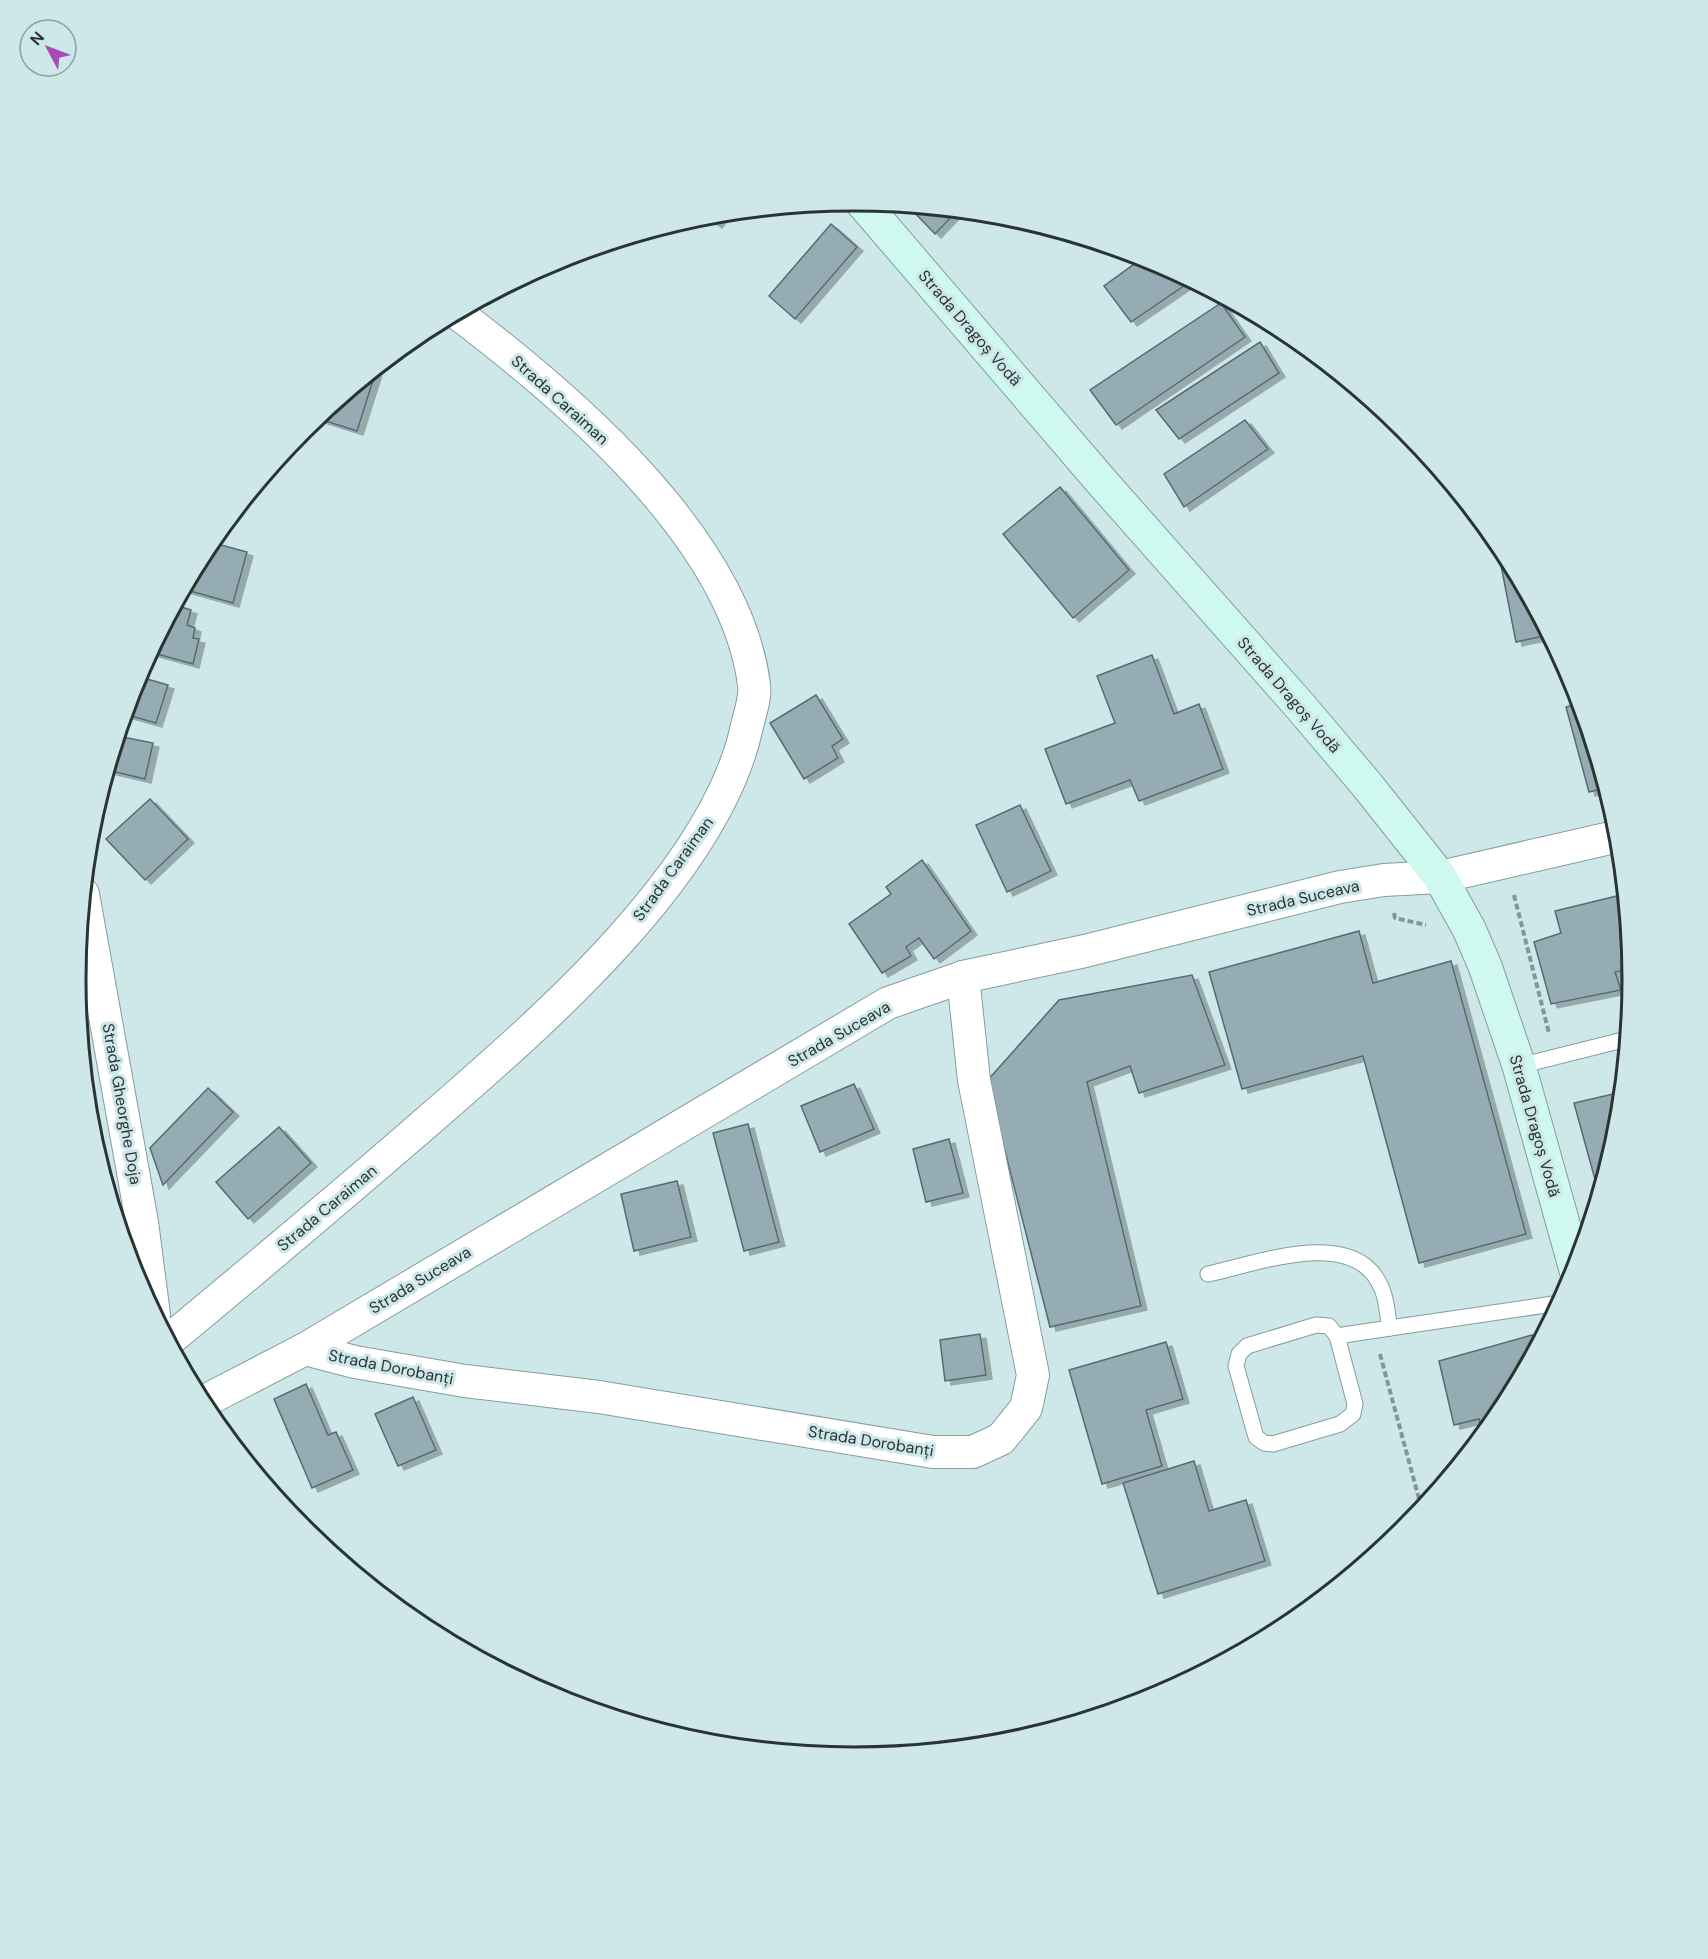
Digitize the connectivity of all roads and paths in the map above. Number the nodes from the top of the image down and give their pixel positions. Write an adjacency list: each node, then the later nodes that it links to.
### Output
1 (870, 212): 4 (main road, Strada Dragoș Vodă)
2 (463, 318): 17 (street, Strada Caraiman)
3 (1609, 838): 4 (street, Strada Suceava)
4 (1440, 878): 5 (street, Strada Suceava); 10 (main road, Strada Dragoș Vodă)
5 (1384, 880): 7 (path); 8 (street, Strada Suceava)
6 (88, 921): 13 (street, Strada Gheorghe Doja)
7 (1430, 926)
8 (963, 977): 19 (street, Strada Suceava); 19 (street, Strada Dorobanți)
9 (1620, 1041): 10 (lane)
10 (1519, 1066): 11 (main road, Strada Dragoș Vodă)
11 (1572, 1254)
12 (1208, 1274): 15 (lane)
13 (150, 1287)
14 (1550, 1305): 15 (lane)
15 (1390, 1328): 16 (lane)
16 (1373, 1330): 18 (lane); 21 (path)
17 (174, 1336)
18 (1337, 1336): 18 (lane)
19 (305, 1349): 20 (street, Strada Suceava)
20 (210, 1398)
21 (1419, 1500)

